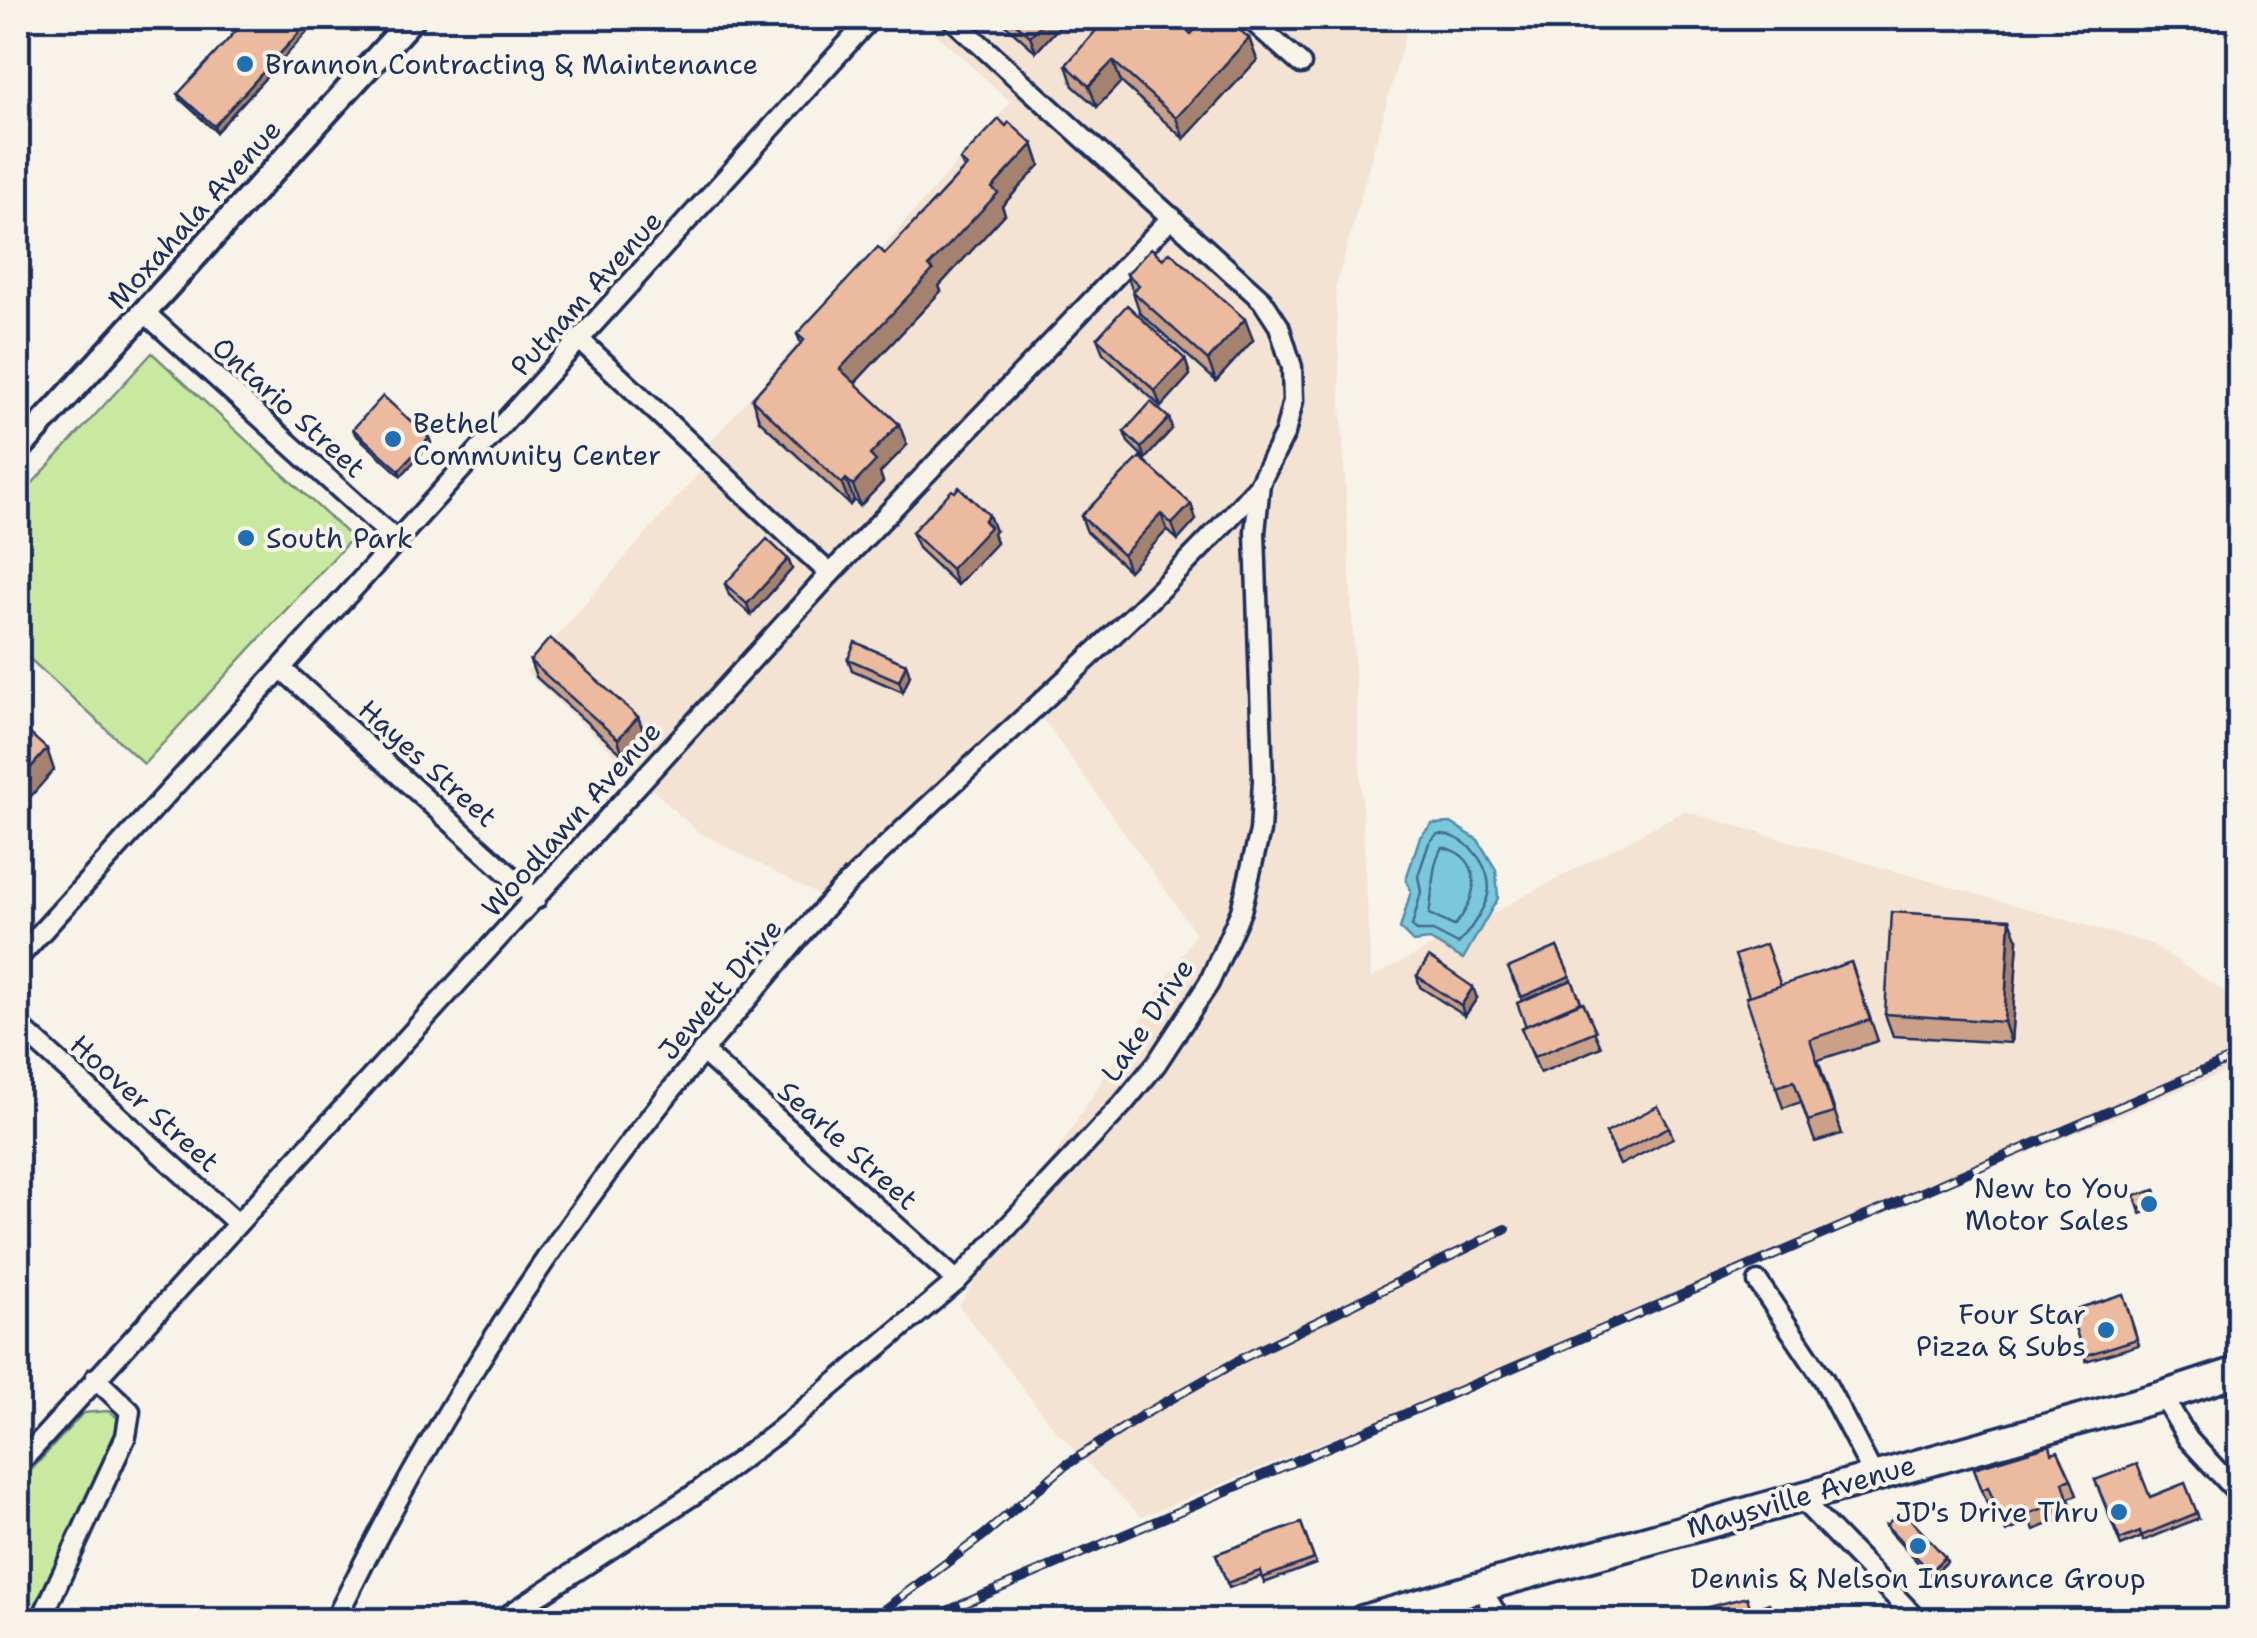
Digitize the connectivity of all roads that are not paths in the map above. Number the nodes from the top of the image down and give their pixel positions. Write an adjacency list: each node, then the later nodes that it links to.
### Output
1 (413, 18): 7 (street, Moxahala Avenue)
2 (871, 18): 8 (street, Putnam Avenue)
3 (951, 18): 6 (street, Lake Drive)
4 (1249, 18): 5 (street)
5 (1301, 64)
6 (1172, 217): 10 (street, Lake Drive); 12 (street, Woodlawn Avenue)
7 (144, 312): 9 (street, Moxahala Avenue); 11 (street, Ontario Street)
8 (581, 341): 11 (street, Putnam Avenue); 12 (street)
9 (21, 439)
10 (1260, 483): 17 (street, Jewett Drive); 19 (street, Lake Drive)
11 (398, 542): 13 (street, Putnam Avenue)
12 (830, 574): 14 (street, Woodlawn Avenue)
13 (282, 669): 14 (street, Hayes Street); 15 (street, Putnam Avenue)
14 (536, 899): 18 (street, Woodlawn Avenue)
15 (18, 958)
16 (18, 1025): 18 (street, Hoover Street)
17 (702, 1051): 19 (street, Searle Street); 30 (street, Jewett Drive)
18 (236, 1222): 22 (street, Woodlawn Avenue)
19 (957, 1280): 31 (street, Lake Drive)
20 (1758, 1282): 25 (street)
21 (2240, 1371): 23 (main road, Maysville Avenue)
22 (95, 1378): 24 (street, Woodlawn Avenue); 29 (street)
23 (2162, 1396): 25 (main road, Maysville Avenue); 26 (street)
24 (18, 1465)
25 (1874, 1476): 27 (main road, Maysville Avenue)
26 (2240, 1495)
27 (1799, 1497): 28 (main road, Maysville Avenue); 34 (street)
28 (1480, 1587): 32 (main road, Maysville Avenue); 33 (street)
29 (41, 1620)
30 (335, 1620)
31 (500, 1620)
32 (1363, 1620)
33 (1500, 1620)
34 (1918, 1620)

